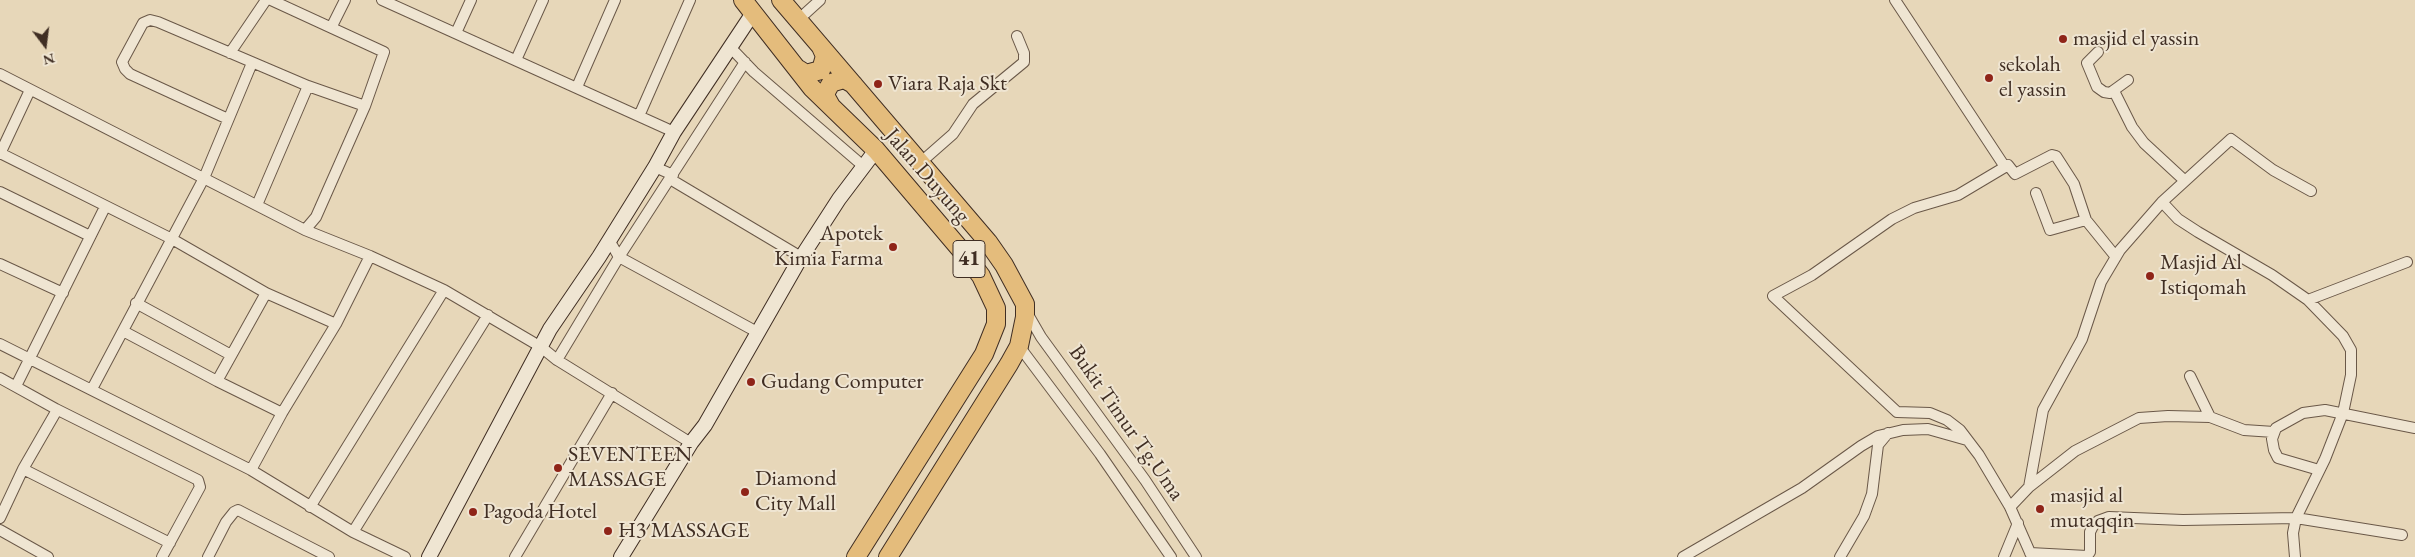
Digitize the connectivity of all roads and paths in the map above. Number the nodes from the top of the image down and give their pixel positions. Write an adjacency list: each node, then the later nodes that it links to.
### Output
1 (266, 0): 19 (street)
2 (271, 0): 14 (street)
3 (345, 0): 14 (street)
4 (382, 0): 15 (street)
5 (471, 0): 15 (street)
6 (543, 0): 21 (street)
7 (615, 0): 29 (street)
8 (690, 0): 34 (street)
9 (781, 0): 13 (highway, Jalan Duyung / 41)
10 (820, 0): 13 (street)
11 (1895, 0): 42 (street)
12 (748, 6): 17 (street); 24 (highway, Jalan Duyung / 41)
13 (798, 20): 18 (highway, Jalan Duyung / 41)
14 (332, 26): 32 (street)
15 (456, 33): 21 (street)
16 (1017, 36): 39 (street)
17 (730, 47): 22 (street); 36 (street)
18 (820, 47): 24 (highway); 27 (highway, Jalan Duyung / 41)
19 (230, 52): 23 (street); 35 (street)
20 (2098, 52): 31 (street)
21 (516, 60): 29 (street)
22 (745, 62): 40 (street); 43 (street)
23 (252, 63): 28 (street); 35 (street)
24 (798, 69): 33 (highway, Jalan Duyung / 41)
25 (0, 74): 30 (street)
26 (2128, 80): 31 (street)
27 (853, 84): 33 (highway); 39 (highway, Jalan Duyung / 41)
28 (308, 86): 32 (street); 50 (street)
29 (577, 87): 34 (street)
30 (30, 90): 38 (street); 44 (street)
31 (2114, 92): 45 (street)
32 (365, 106): 53 (street)
33 (831, 106): 37 (highway, Jalan Duyung / 41)
34 (639, 116): 36 (street)
35 (228, 119): 44 (street)
36 (674, 132): 41 (street)
37 (876, 150): 40 (street); 116 (highway, Jalan Duyung / 41)
38 (0, 153): 51 (street)
39 (920, 162): 68 (highway, Jalan Duyung / 41)
40 (862, 165): 58 (street)
41 (656, 166): 43 (street); 56 (street)
42 (2005, 167): 52 (street); 92 (street)
43 (672, 177): 58 (street); 60 (street)
44 (204, 178): 50 (street); 55 (street)
45 (2184, 180): 46 (street); 49 (street)
46 (2311, 191)
47 (0, 192): 54 (street)
48 (2036, 193): 52 (street)
49 (2162, 202): 59 (street); 66 (street)
50 (257, 205): 53 (street)
51 (105, 207): 54 (street); 55 (street)
52 (2086, 220): 59 (street)
53 (305, 230): 57 (street)
54 (90, 236): 64 (street)
55 (172, 239): 65 (street); 67 (street)
56 (609, 240): 60 (street); 75 (street)
57 (370, 256): 63 (street); 70 (street)
58 (802, 257): 72 (street)
59 (2116, 257): 97 (street)
60 (620, 258): 72 (street); 78 (street)
61 (2407, 262): 66 (street)
62 (0, 264): 64 (street)
63 (444, 290): 69 (street); 99 (street)
64 (63, 293): 77 (street)
65 (266, 293): 70 (street); 76 (street)
66 (2308, 300): 87 (street)
67 (136, 303): 71 (street); 76 (street)
68 (1026, 310): 74 (highway); 119 (street, Bukit Timur Tg.Uma)
69 (488, 315): 75 (street); 104 (street)
70 (336, 324): 86 (street)
71 (123, 330): 81 (street); 83 (street)
72 (757, 332): 93 (street)
73 (0, 344): 77 (street)
74 (1019, 346): 117 (highway); 118 (street, Bukit Timur Tg.Uma)
75 (541, 348): 78 (street); 113 (street)
76 (231, 355): 81 (street)
77 (30, 360): 82 (street); 83 (street)
78 (557, 360): 84 (street)
79 (2190, 376): 88 (street)
80 (0, 378): 82 (street)
81 (217, 381): 86 (street)
82 (18, 383): 85 (street)
83 (92, 389): 95 (street)
84 (612, 393): 93 (street); 114 (street)
85 (57, 410): 94 (street); 106 (street)
86 (282, 413): 95 (street)
87 (2343, 414): 89 (street); 91 (street); 96 (street)
88 (2210, 417): 91 (street); 97 (street)
89 (2415, 428)
90 (1889, 432): 92 (street); 120 (street); 121 (street)
91 (2274, 432): 96 (street)
92 (1968, 440): 98 (street)
93 (691, 443): 115 (street)
94 (23, 469): 100 (street); 106 (street)
95 (251, 470): 99 (street)
96 (2319, 470): 101 (street)
97 (2029, 487): 98 (street)
98 (2010, 507): 102 (street)
99 (310, 508): 104 (street)
100 (0, 518)
101 (2296, 518): 105 (street); 107 (street); 123 (street)
102 (2018, 523): 107 (street); 122 (street)
103 (0, 530): 108 (street)
104 (353, 532): 112 (street)
105 (2402, 535)
106 (170, 543): 109 (street)
107 (2031, 555)
108 (48, 557)
109 (162, 557)
110 (208, 557): 111 (street)
111 (329, 557)
112 (405, 557)
113 (430, 557)
114 (516, 557)
115 (621, 557)
116 (856, 557)
117 (888, 557)
118 (1171, 557)
119 (1196, 557)
120 (1682, 557)
121 (1840, 557)
122 (2004, 557)
123 (2295, 557)

